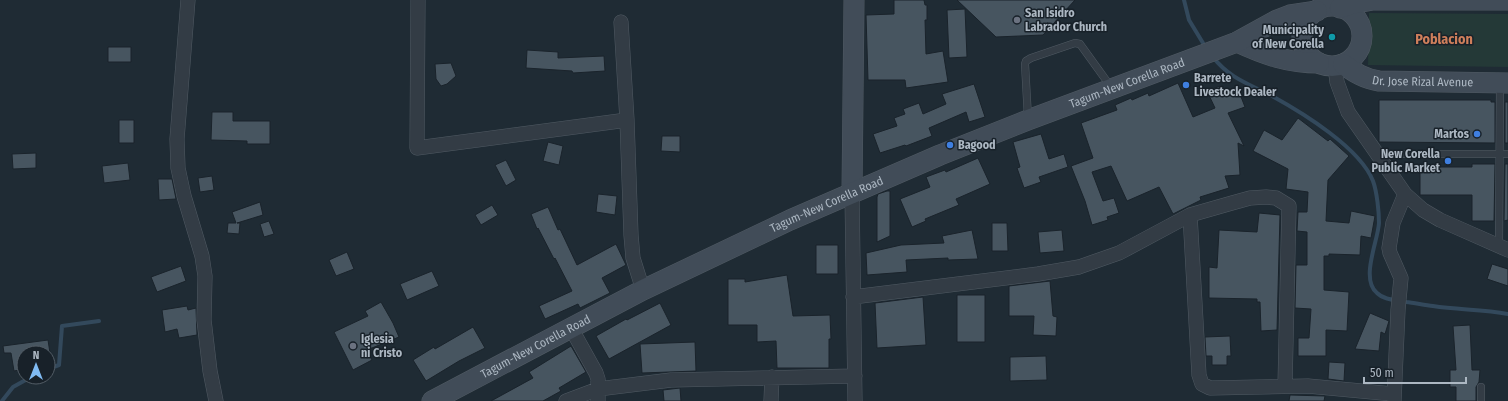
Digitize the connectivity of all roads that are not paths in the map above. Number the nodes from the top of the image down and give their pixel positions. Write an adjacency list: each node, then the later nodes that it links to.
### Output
1 (188, 0): 29 (street)
2 (418, 0): 11 (street)
3 (854, 0): 16 (main road)
4 (1508, 0): 5 (main road)
5 (1330, 6): 7 (main road, Tagum-New Corella Road); 8 (main road); 8 (main road)
6 (621, 22): 11 (street)
7 (1229, 44): 8 (main road); 10 (main road, Tagum-New Corella Road)
8 (1333, 64): 9 (main road, Dr. Jose Rizal Avenue); 13 (street)
9 (1504, 82): 14 (lane)
10 (1111, 88): 12 (main road, Tagum-New Corella Road); 12 (lane)
11 (627, 120): 20 (street)
12 (1028, 120): 16 (main road, Tagum-New Corella Road)
13 (1377, 154): 14 (lane); 17 (street)
14 (1500, 154): 15 (lane); 19 (lane)
15 (1508, 154)
16 (852, 193): 20 (main road, Tagum-New Corella Road); 21 (street)
17 (1405, 194): 19 (street); 28 (street)
18 (1190, 215): 21 (street); 25 (street); 25 (street)
19 (1504, 248)
20 (643, 290): 22 (main road, Tagum-New Corella Road)
21 (854, 297): 23 (street)
22 (570, 328): 27 (street); 30 (main road, Tagum-New Corella Road)
23 (855, 376): 24 (street); 33 (street)
24 (772, 377): 27 (street); 32 (street)
25 (1285, 386): 28 (street)
26 (1481, 387): 34 (lane)
27 (598, 395): 31 (street)
28 (1394, 398)
29 (216, 401)
30 (432, 401)
31 (566, 401)
32 (771, 401)
33 (855, 401)
34 (1481, 401)

